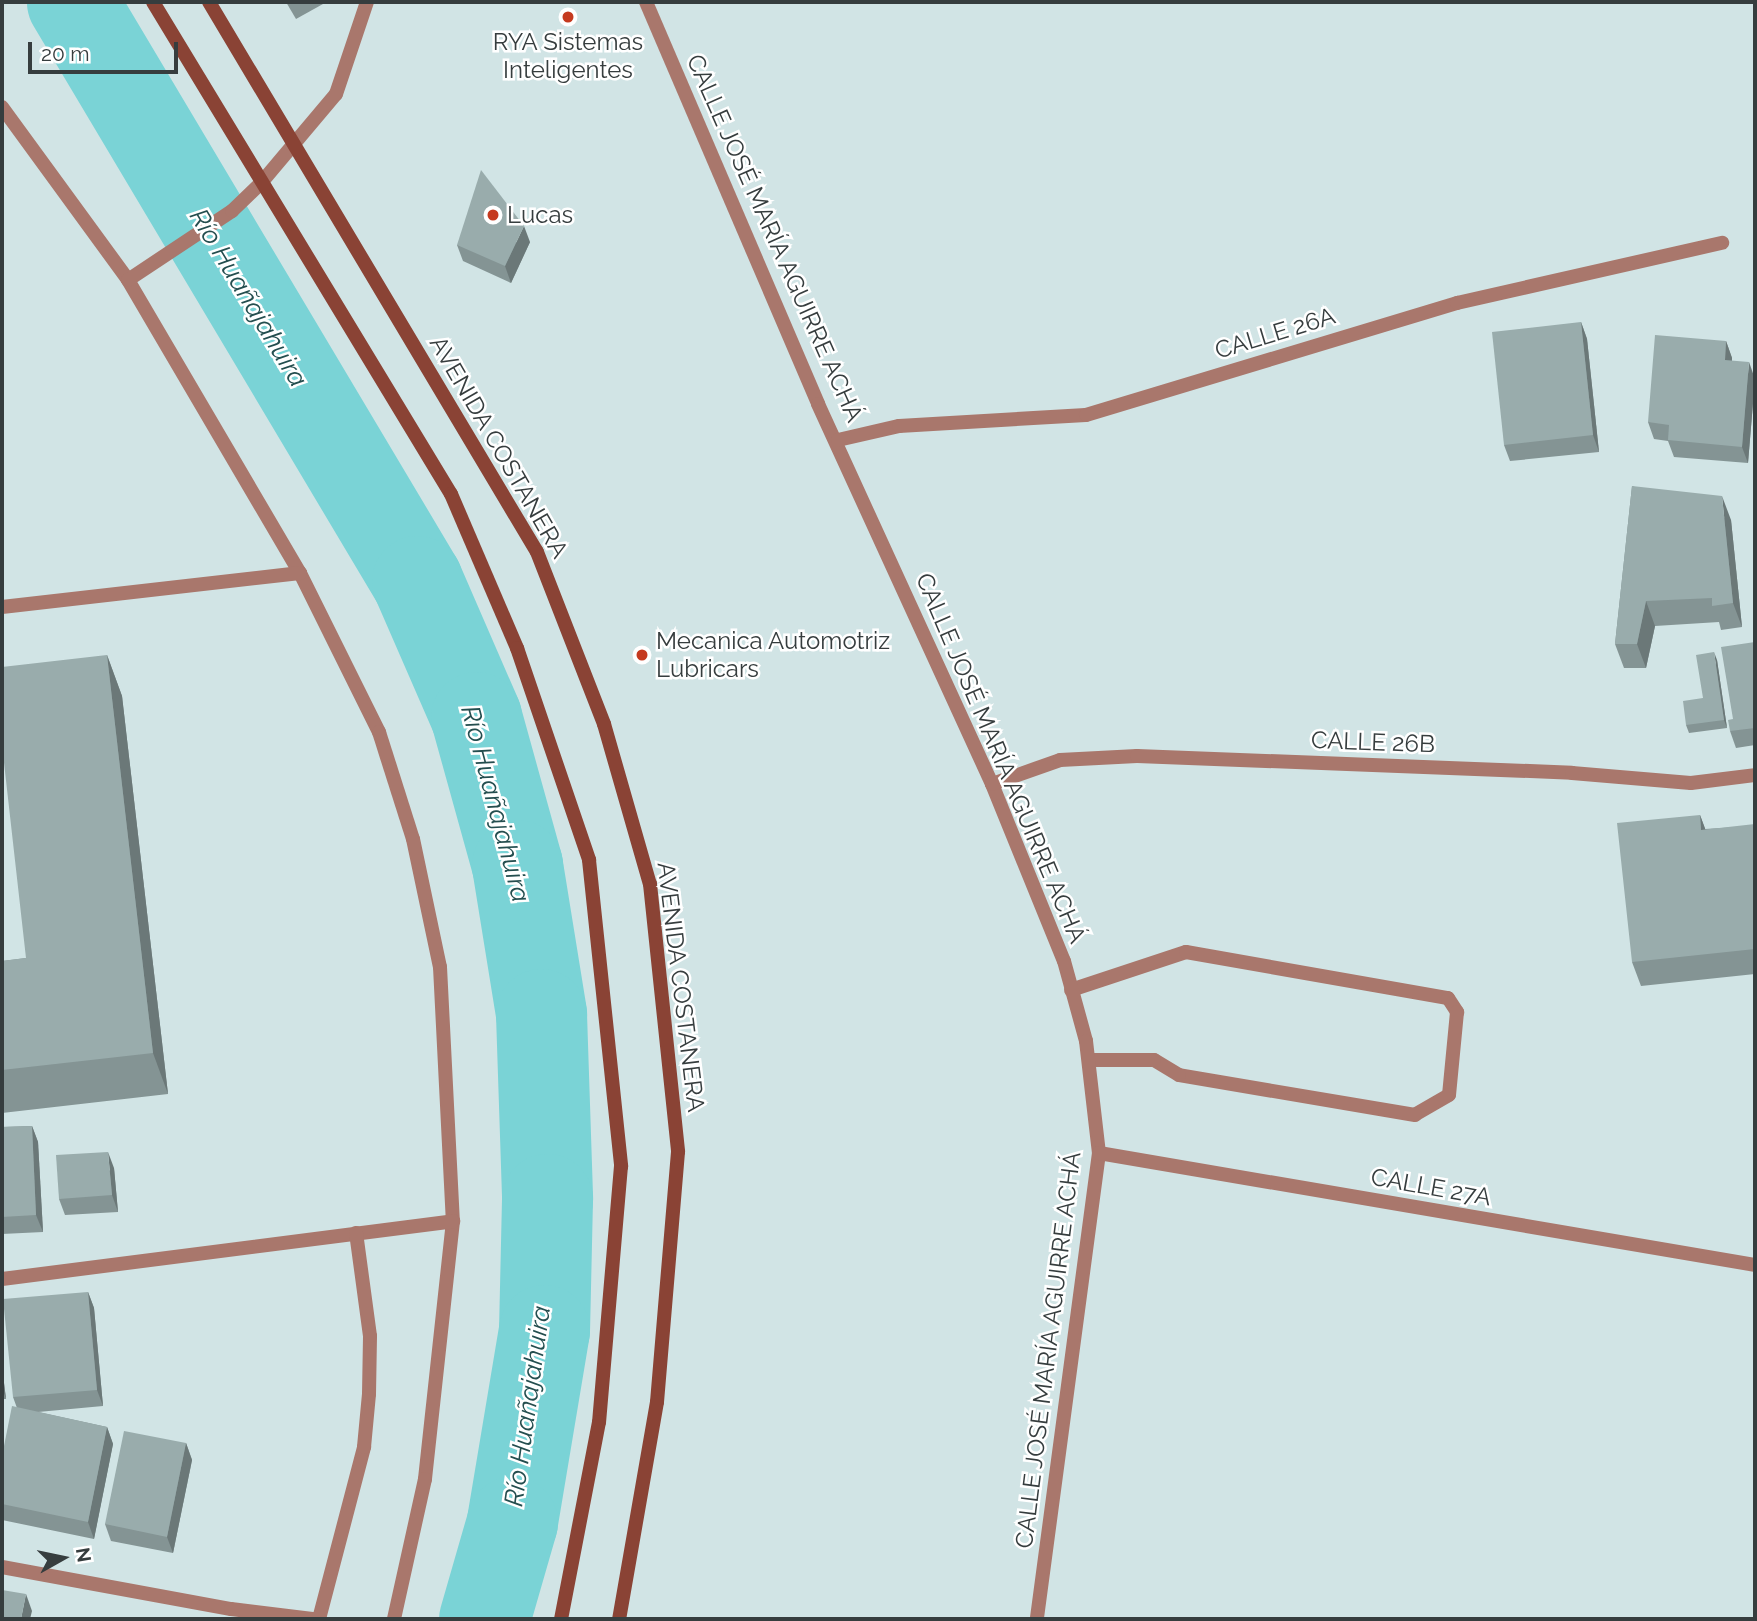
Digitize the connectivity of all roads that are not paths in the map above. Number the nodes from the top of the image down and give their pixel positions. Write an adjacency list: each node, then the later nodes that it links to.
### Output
1 (153, 2): 7 (main road)
2 (209, 2): 6 (main road, AVENIDA COSTANERA)
3 (367, 2): 6 (street)
4 (646, 2): 10 (street, CALLE JOSÉ MARÍA AGUIRRE ACHÁ)
5 (2, 107): 9 (street)
6 (295, 145): 7 (street); 26 (main road, AVENIDA COSTANERA)
7 (261, 183): 9 (street); 25 (main road)
8 (1721, 243): 10 (street, CALLE 26A)
9 (128, 280): 11 (street)
10 (838, 440): 14 (street, CALLE JOSÉ MARÍA AGUIRRE ACHÁ)
11 (300, 573): 12 (street); 18 (street)
12 (2, 607)
13 (1755, 775): 14 (street, CALLE 26B)
14 (992, 784): 15 (street, CALLE JOSÉ MARÍA AGUIRRE ACHÁ)
15 (1072, 990): 16 (street, CALLE JOSÉ MARÍA AGUIRRE ACHÁ); 16 (street)
16 (1089, 1060): 17 (street, CALLE JOSÉ MARÍA AGUIRRE ACHÁ)
17 (1099, 1153): 20 (street, CALLE 27A); 27 (street, CALLE JOSÉ MARÍA AGUIRRE ACHÁ)
18 (453, 1221): 19 (street); 24 (street)
19 (356, 1233): 21 (street); 23 (street)
20 (1755, 1265)
21 (2, 1279)
22 (2, 1567): 23 (street)
23 (316, 1619)
24 (394, 1619)
25 (561, 1619)
26 (619, 1619)
27 (1037, 1619)

